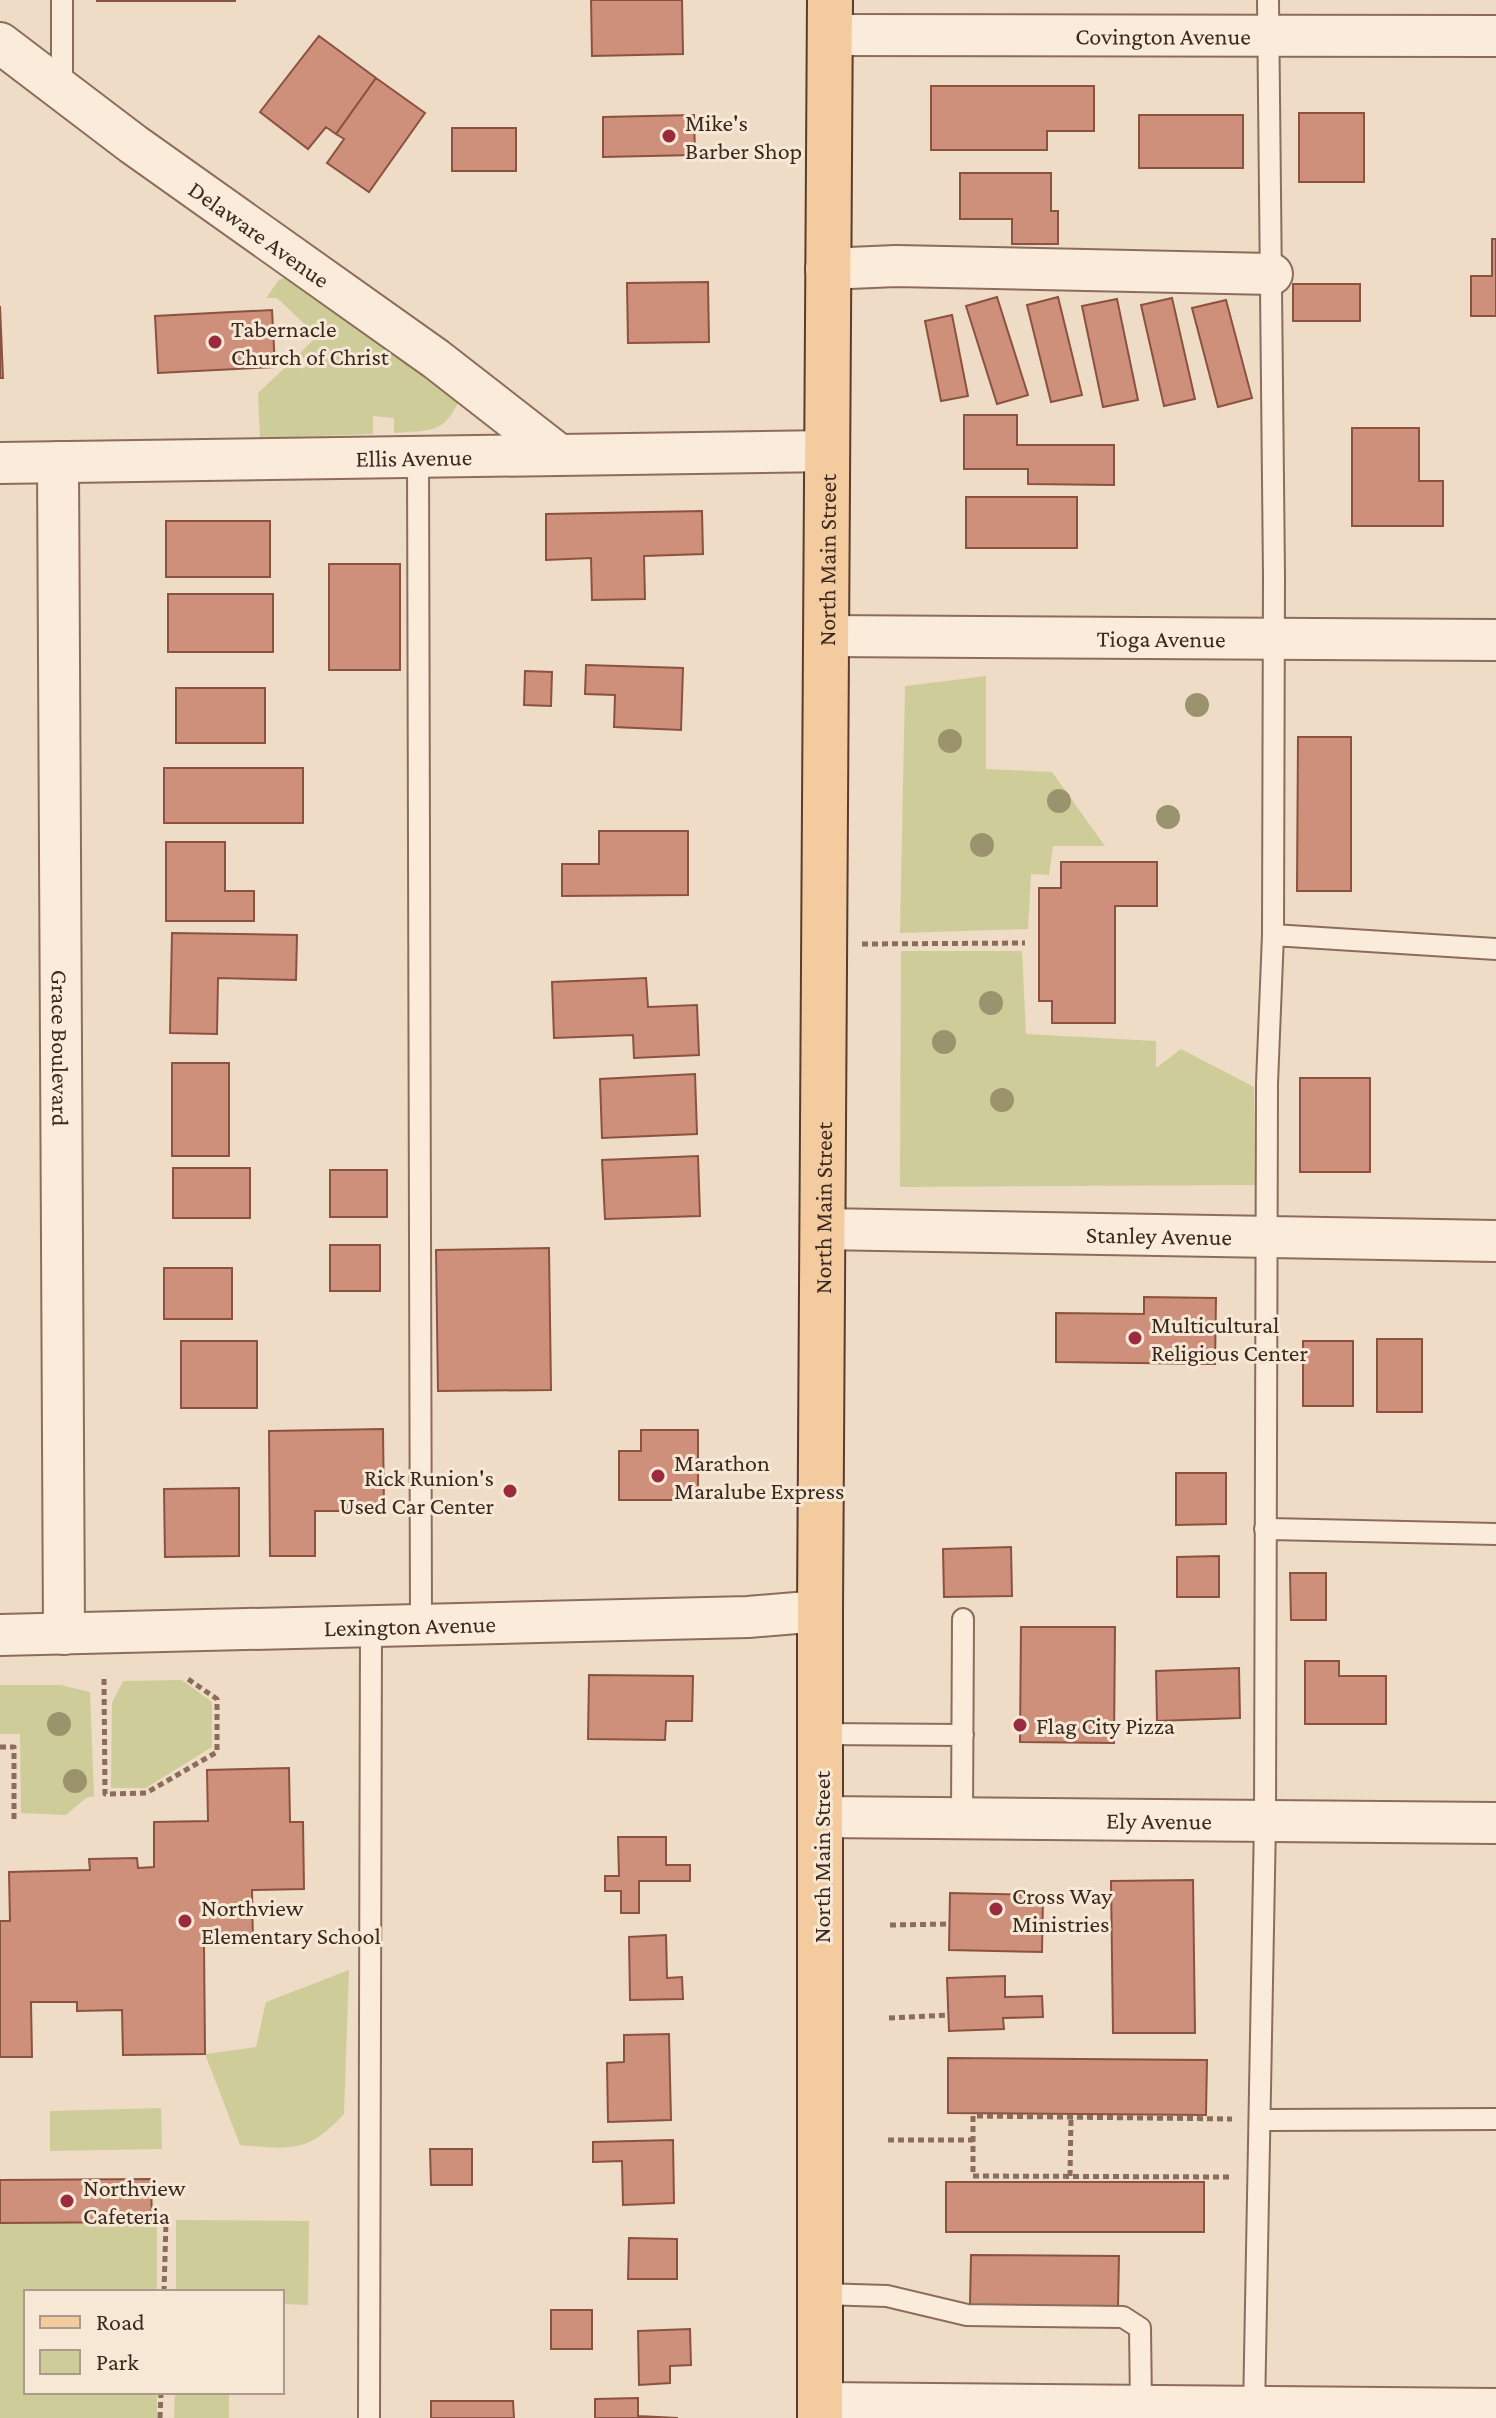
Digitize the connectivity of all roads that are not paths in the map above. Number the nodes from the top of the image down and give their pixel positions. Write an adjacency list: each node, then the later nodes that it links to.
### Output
1 (62, 0): 6 (lane)
2 (830, 18): 3 (street, Covington Avenue); 7 (main road, North Main Street)
3 (1268, 18): 4 (street, Covington Avenue); 8 (lane)
4 (1496, 36)
5 (0, 43): 6 (street, Delaware Avenue)
6 (62, 87): 10 (street, Delaware Avenue)
7 (826, 269): 8 (street); 9 (main road, North Main Street)
8 (1272, 274): 15 (lane)
9 (829, 451): 10 (street, Ellis Avenue); 14 (main road, North Main Street)
10 (558, 454): 11 (street, Ellis Avenue)
11 (418, 456): 12 (street, Ellis Avenue); 26 (lane)
12 (58, 462): 13 (street, Ellis Avenue); 28 (street, Grace Boulevard)
13 (0, 463)
14 (827, 636): 15 (street, Tioga Avenue); 19 (main road, North Main Street)
15 (1274, 639): 16 (street, Tioga Avenue); 17 (lane)
16 (1496, 640)
17 (1273, 935): 18 (lane); 20 (lane)
18 (1496, 949)
19 (823, 1229): 20 (street, Stanley Avenue); 24 (main road, North Main Street)
20 (1267, 1239): 21 (street, Stanley Avenue); 22 (lane)
21 (1496, 1241)
22 (1265, 1529): 23 (lane); 34 (lane)
23 (1496, 1534)
24 (820, 1611): 26 (street, Lexington Avenue); 30 (main road, North Main Street)
25 (963, 1619): 31 (lane)
26 (421, 1625): 27 (street, Lexington Avenue)
27 (371, 1626): 28 (street, Lexington Avenue); 43 (lane)
28 (64, 1634): 29 (street, Lexington Avenue)
29 (0, 1635)
30 (821, 1734): 31 (lane); 32 (main road, North Main Street)
31 (963, 1735): 33 (lane)
32 (821, 1817): 33 (street, Ely Avenue); 38 (main road, North Main Street)
33 (962, 1817): 34 (street, Ely Avenue)
34 (1265, 1821): 35 (street, Ely Avenue); 37 (lane)
35 (1496, 1823)
36 (1496, 2119): 37 (lane)
37 (1261, 2120): 42 (lane)
38 (821, 2294): 39 (lane); 41 (main road, North Main Street)
39 (1141, 2406): 41 (street); 42 (street)
40 (1496, 2409): 42 (street)
41 (820, 2411)
42 (1254, 2412)
43 (369, 2418)

